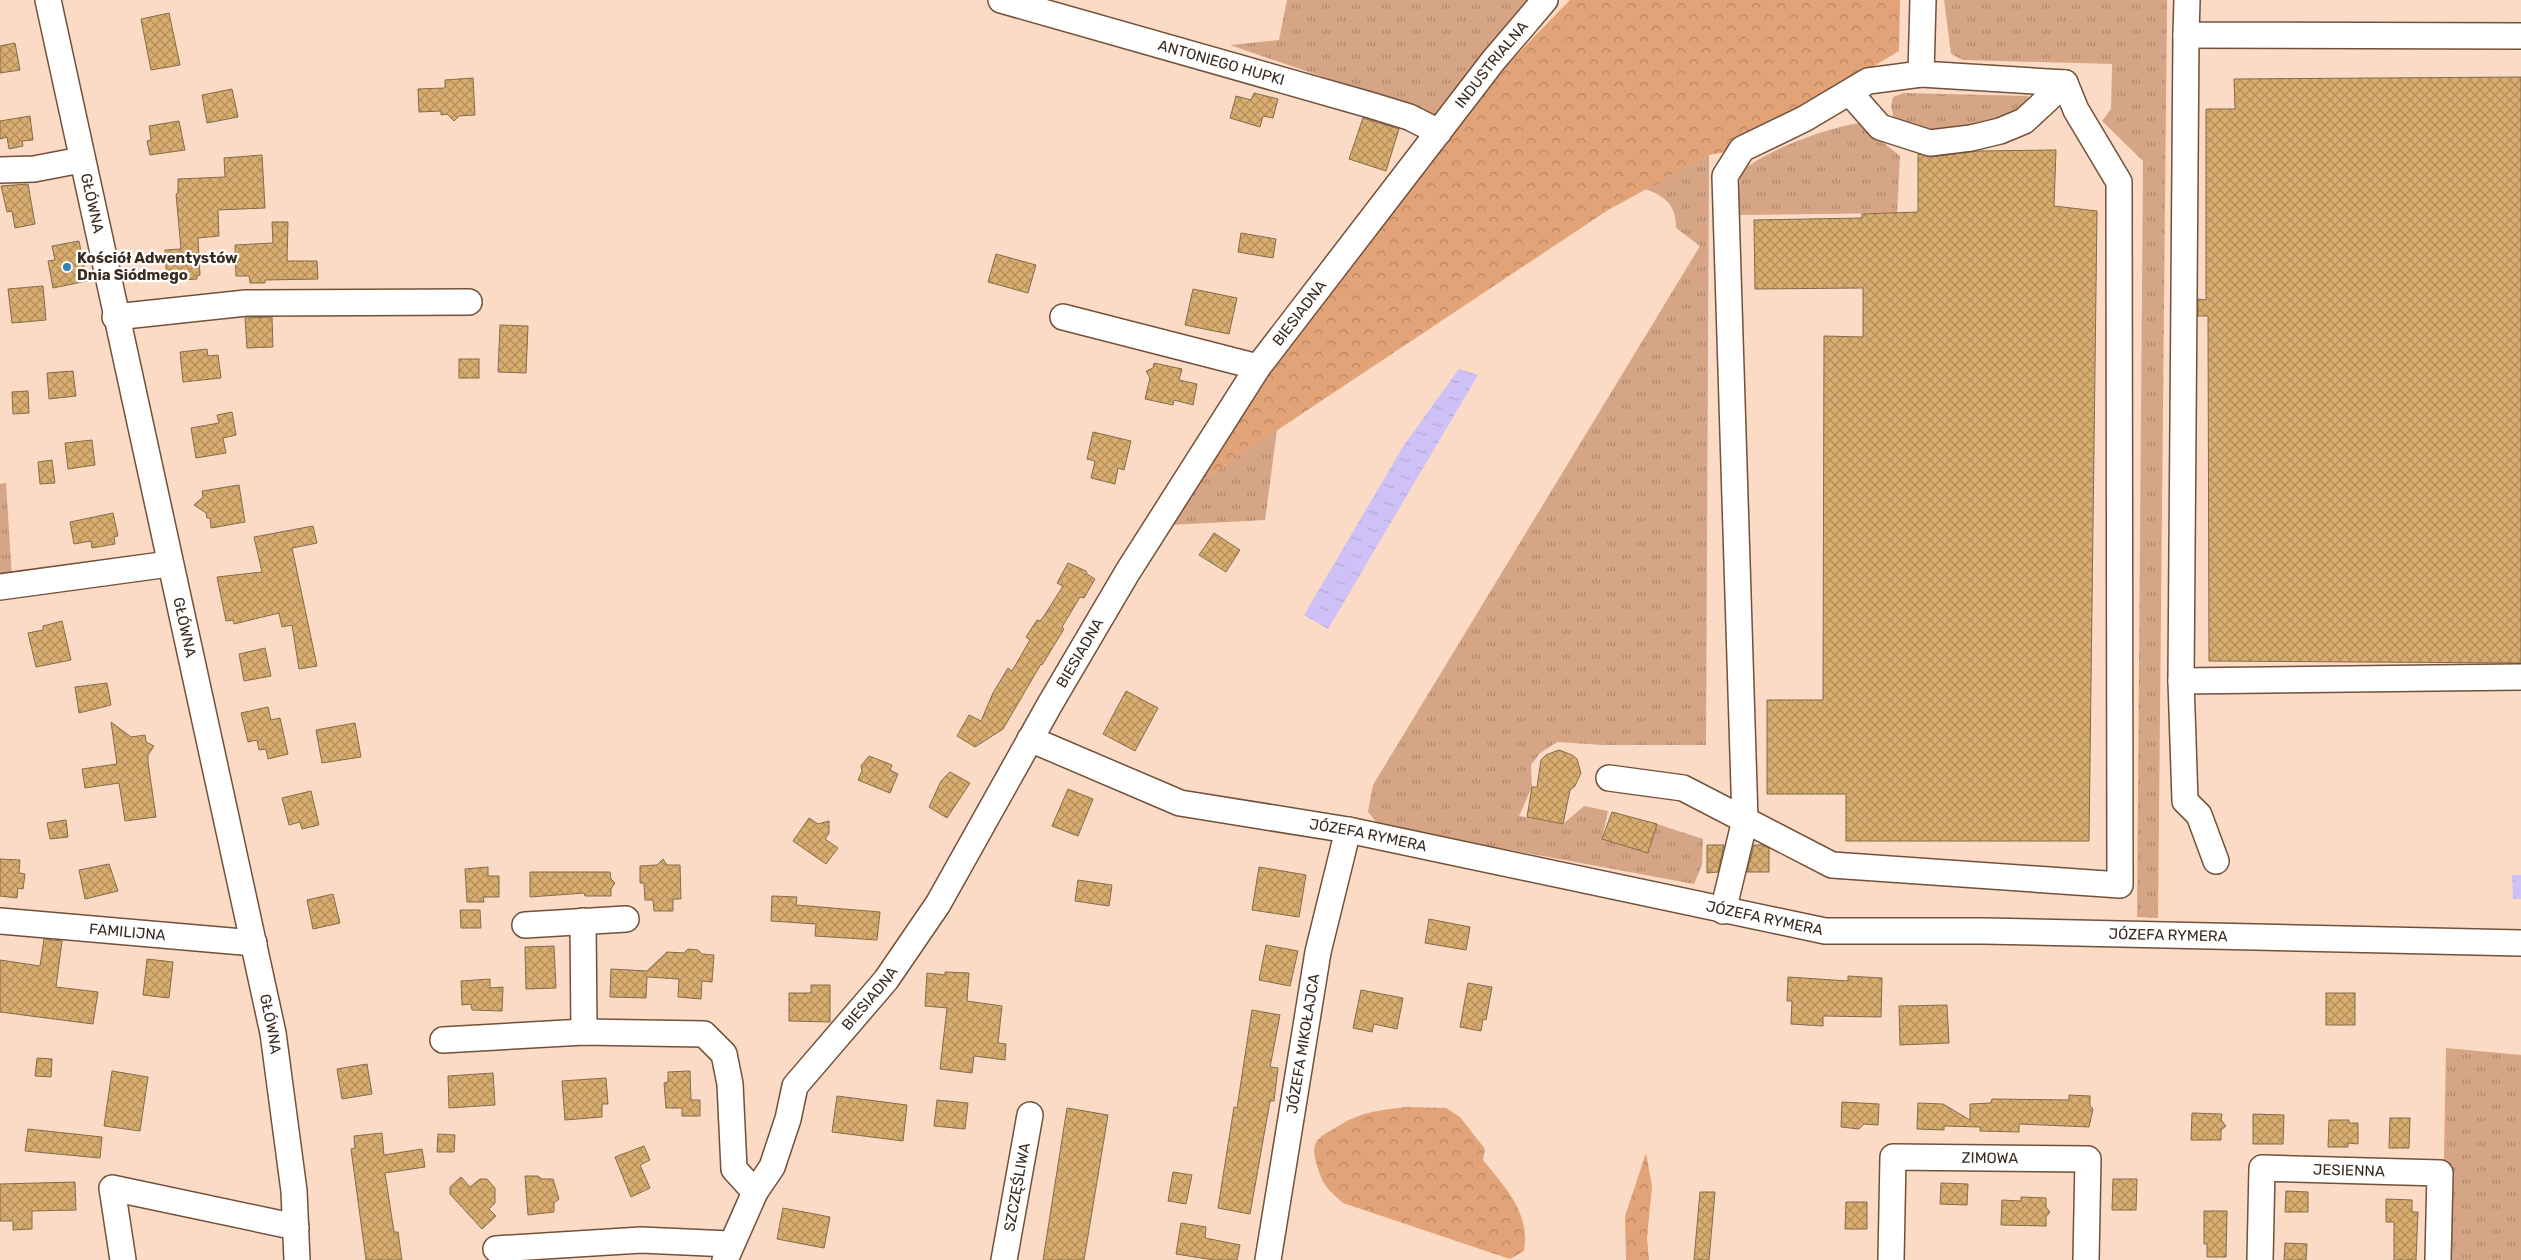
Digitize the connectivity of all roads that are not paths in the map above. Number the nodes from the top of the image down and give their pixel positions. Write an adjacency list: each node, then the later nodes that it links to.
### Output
1 (48, 0): 12 (street, GŁÓWNA)
2 (1001, 0): 11 (street, ANTONIEGO HUPKI)
3 (1545, 0): 11 (street, INDUSTRIALNA)
4 (1923, 0): 8 (street)
5 (2187, 0): 6 (street)
6 (2186, 35): 7 (street); 21 (street)
7 (2521, 36)
8 (1921, 74): 9 (street); 10 (street)
9 (2065, 83): 10 (street); 24 (street)
10 (1850, 93): 24 (street)
11 (1439, 132): 17 (street, BIESIADNA)
12 (81, 160): 13 (street); 15 (street, GŁÓWNA)
13 (0, 170)
14 (469, 302): 15 (street)
15 (115, 317): 18 (street, GŁÓWNA)
16 (1063, 317): 17 (street)
17 (1258, 367): 22 (street, BIESIADNA)
18 (169, 564): 19 (street); 33 (street, GŁÓWNA)
19 (0, 587)
20 (2521, 677): 21 (street)
21 (2182, 681): 26 (street)
22 (1030, 739): 25 (street, JÓZEFA RYMERA); 37 (street, BIESIADNA)
23 (1609, 778): 24 (street)
24 (1745, 820): 27 (street)
25 (1348, 830): 27 (street, JÓZEFA RYMERA); 44 (street, JÓZEFA MIKOŁAJCA)
26 (2216, 861)
27 (1723, 911): 32 (street, JÓZEFA RYMERA)
28 (626, 919): 30 (street)
29 (0, 921): 33 (street, FAMILIJNA)
30 (583, 922): 31 (street); 34 (street)
31 (525, 924)
32 (2521, 943)
33 (254, 944): 38 (street, GŁÓWNA)
34 (584, 1032): 35 (street); 37 (street)
35 (443, 1040)
36 (1030, 1115): 43 (street, SZCZĘŚLIWA)
37 (756, 1192): 40 (street, BIESIADNA)
38 (296, 1227): 41 (street); 42 (street, GŁÓWNA)
39 (496, 1249): 40 (street)
40 (728, 1252)
41 (123, 1260)
42 (297, 1260)
43 (1004, 1260)
44 (1268, 1260)
45 (1890, 1260): 46 (street, ZIMOWA)
46 (2086, 1260)
47 (2260, 1260): 48 (street, JESIENNA)
48 (2438, 1260)

